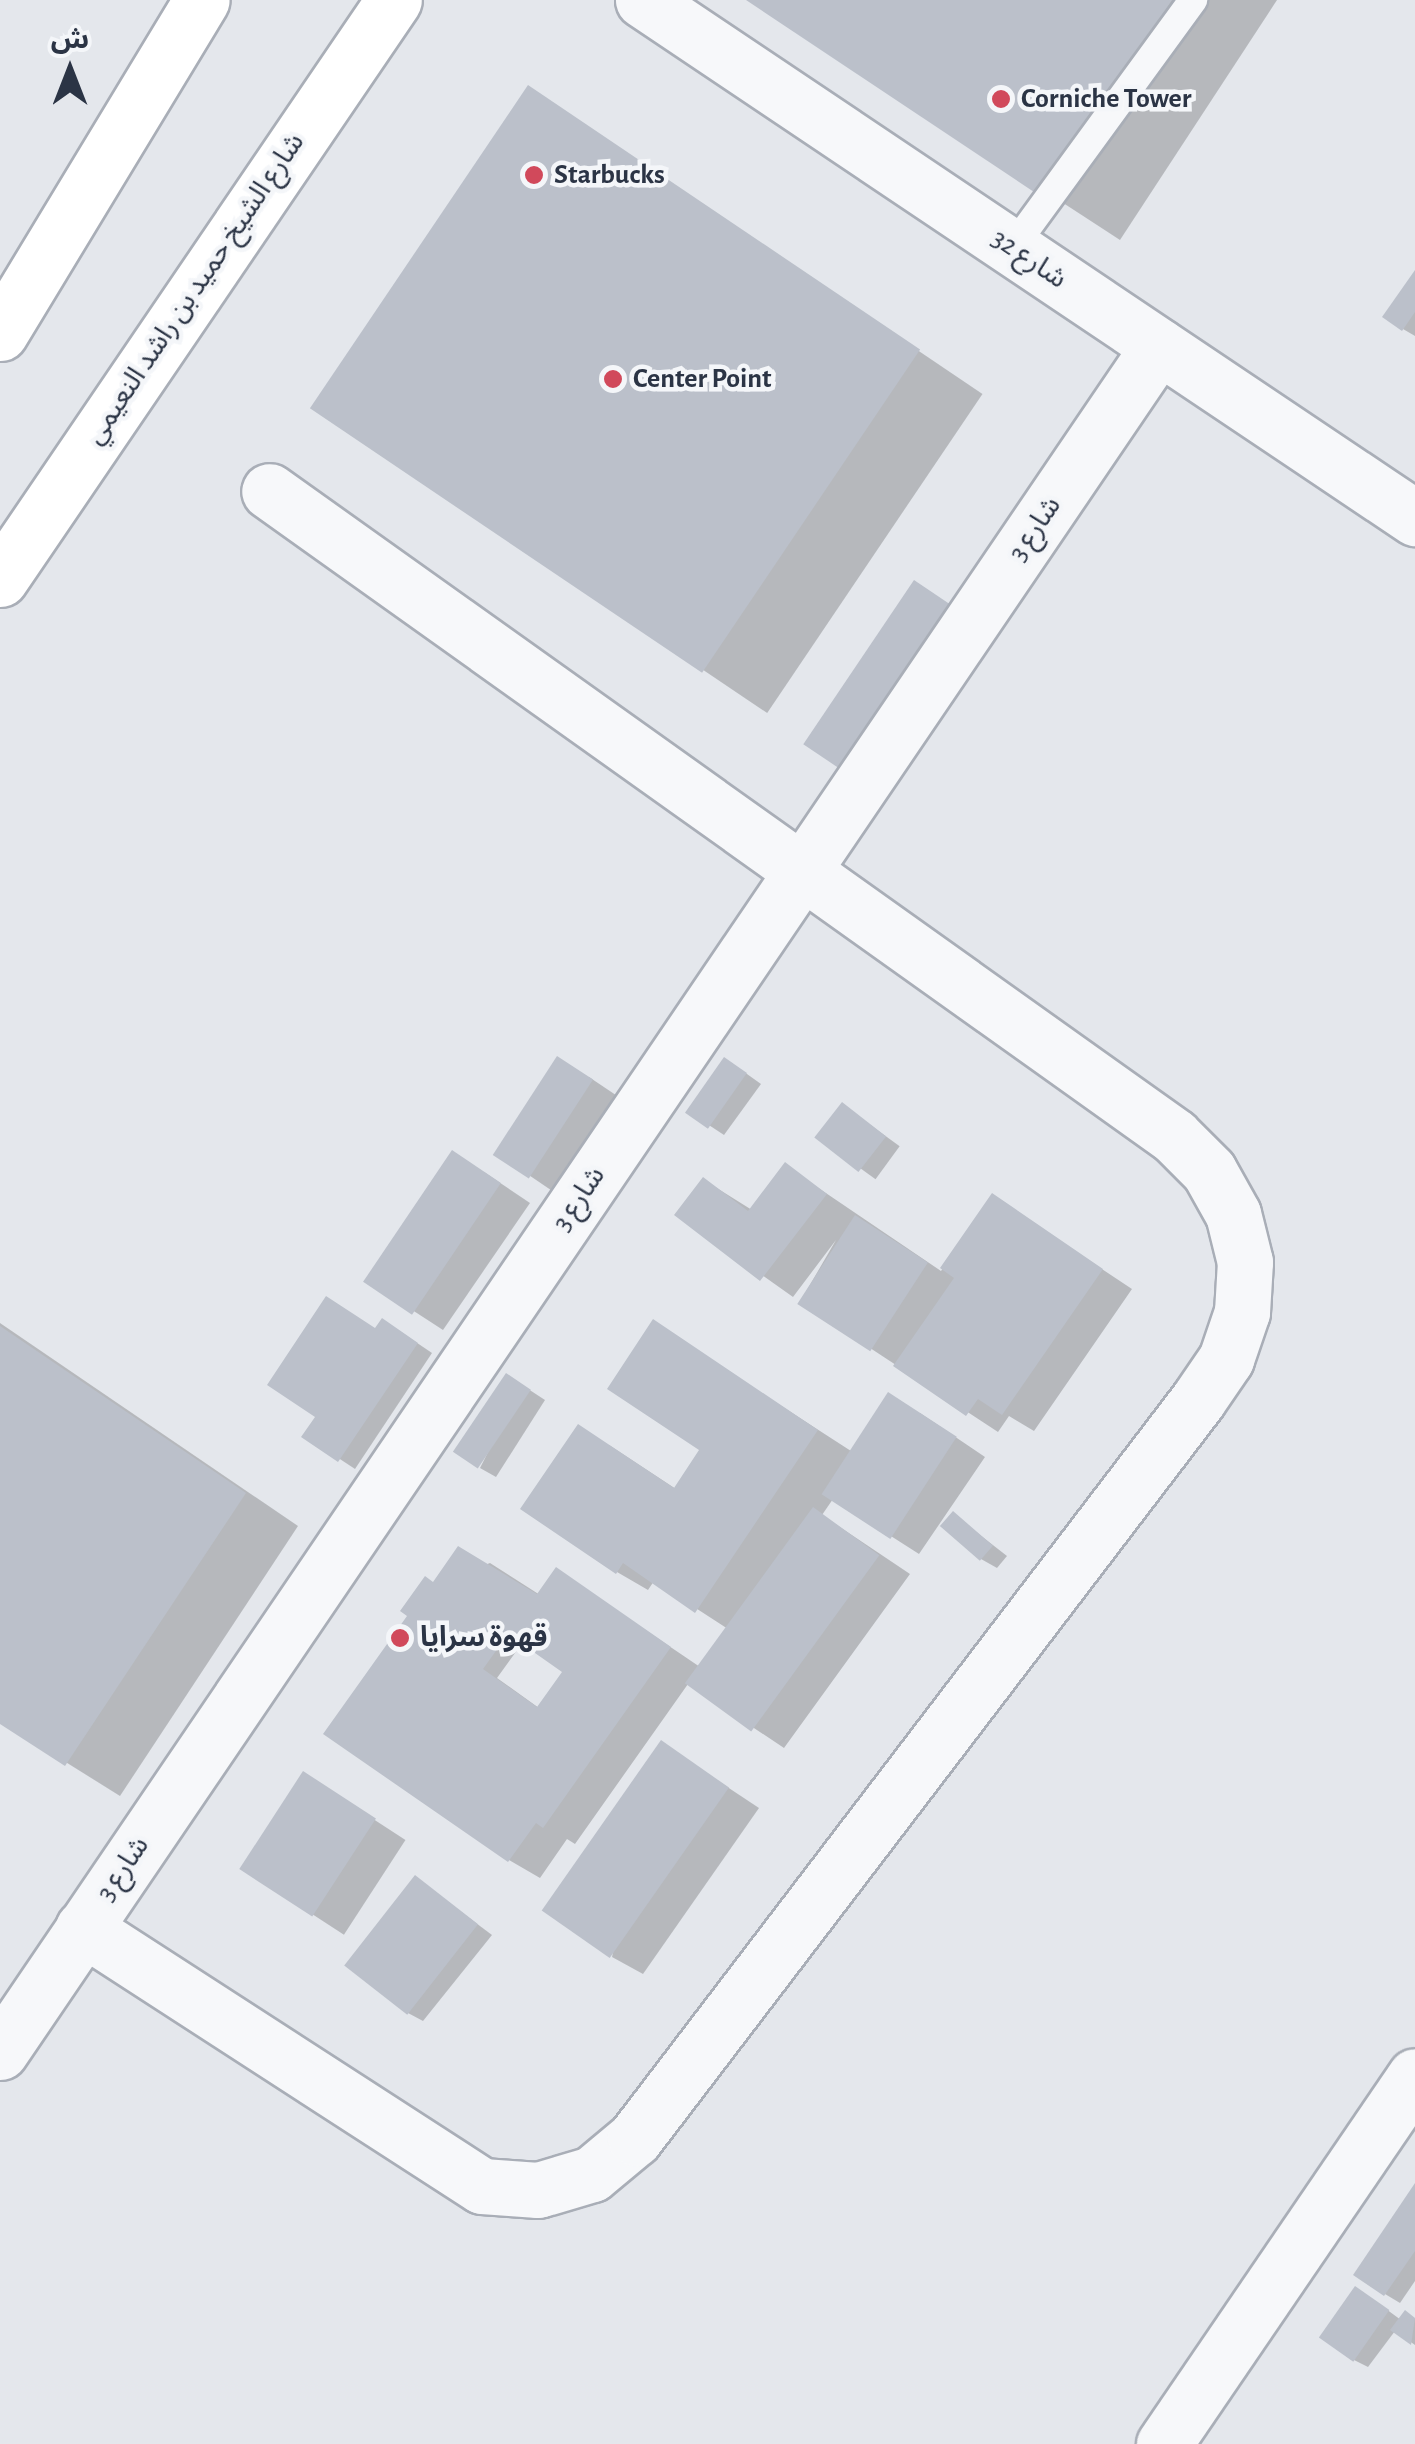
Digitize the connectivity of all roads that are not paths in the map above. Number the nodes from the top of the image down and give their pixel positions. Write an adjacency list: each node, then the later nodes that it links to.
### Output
1 (202, 0): 6 (main road)
2 (394, 0): 10 (main road, شارع الشيخ حميد بن راشد النعيمي)
3 (643, 0): 5 (street, شارع 32)
4 (1194, 0): 5 (lane)
5 (1013, 248): 7 (street, شارع 32)
6 (0, 333)
7 (1160, 346): 9 (street, شارع 32); 11 (street, شارع 3)
8 (268, 491): 11 (street)
9 (1415, 518)
10 (0, 580)
11 (802, 871): 12 (street, شارع 3); 12 (street)
12 (83, 1928): 13 (street, شارع 3)
13 (0, 2052)
14 (1415, 2076): 15 (street)
15 (1164, 2444)

